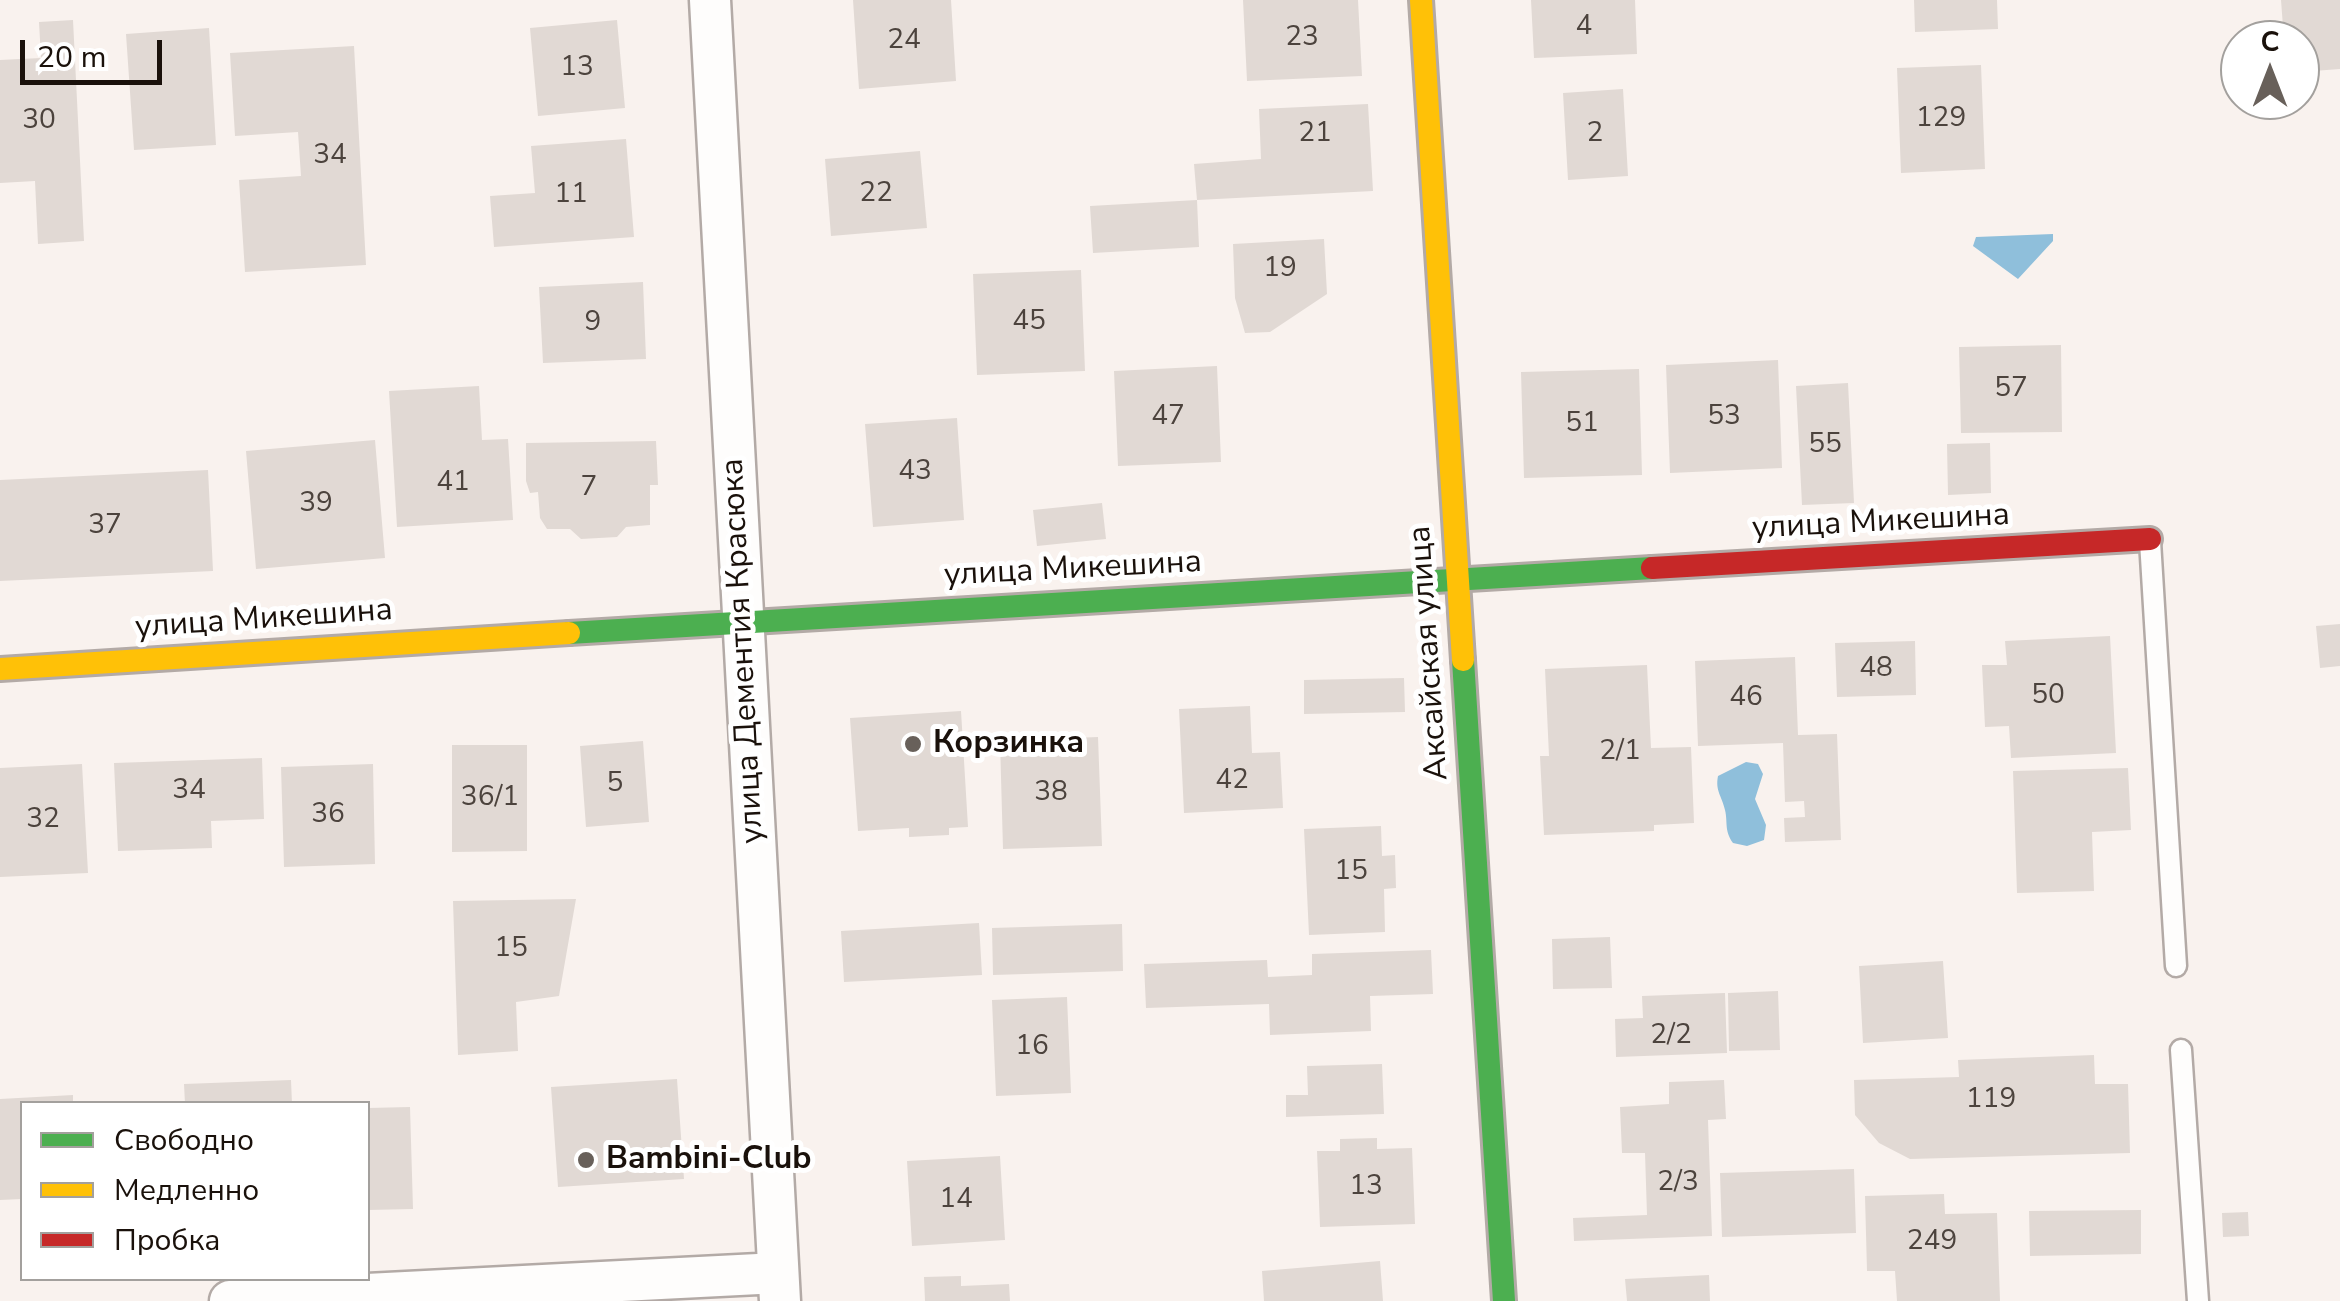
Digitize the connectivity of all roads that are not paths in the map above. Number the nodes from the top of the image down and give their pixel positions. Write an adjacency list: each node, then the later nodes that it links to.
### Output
1 (710, 0): 5 (street, улица Дементия Красюка)
2 (1421, 0): 4 (street, Аксайская улица)
3 (2150, 539): 4 (street, улица Микешина); 7 (lane)
4 (1458, 580): 5 (street, улица Микешина); 11 (street, Аксайская улица)
5 (742, 622): 6 (street, улица Микешина); 9 (street, улица Дементия Красюка)
6 (0, 669)
7 (2176, 966)
8 (2181, 1050): 12 (lane)
9 (779, 1287): 10 (street)
10 (230, 1301)
11 (1504, 1301)
12 (2198, 1301)

